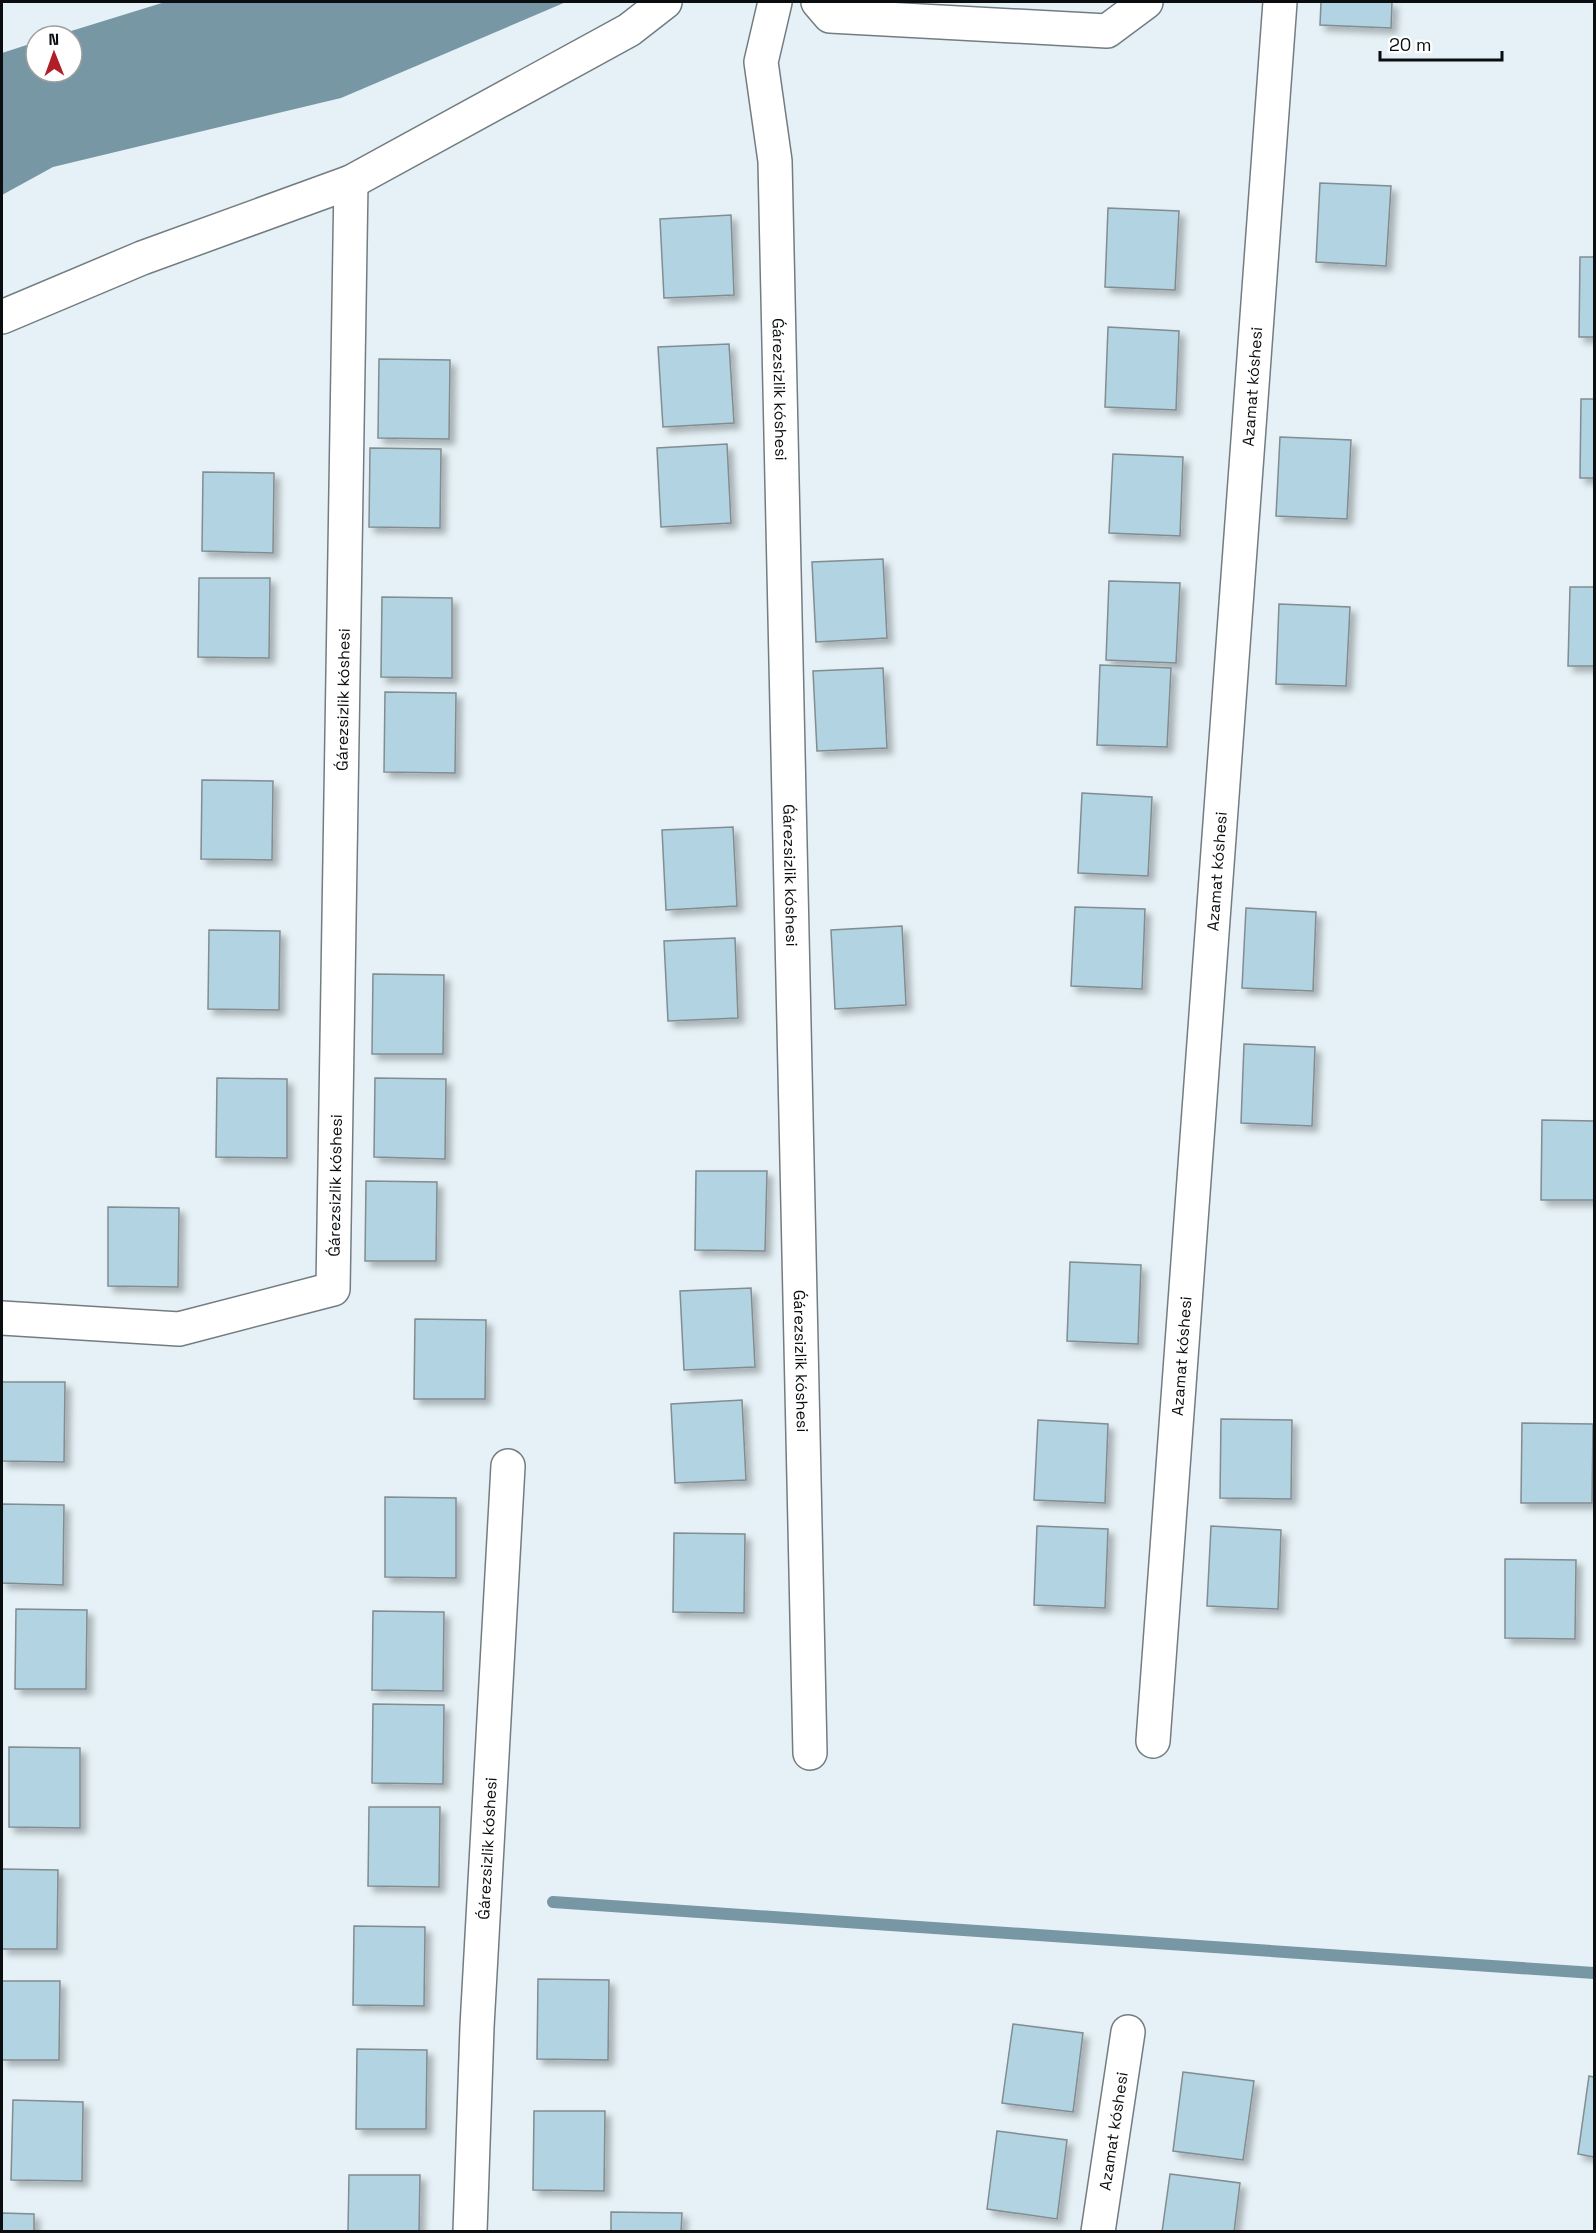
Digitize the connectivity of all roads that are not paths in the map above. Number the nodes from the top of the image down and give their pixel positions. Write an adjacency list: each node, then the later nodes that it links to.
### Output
1 (665, 2): 6 (street)
2 (775, 2): 11 (street, Ǵárezsizlik kóshesi)
3 (818, 2): 4 (street)
4 (1146, 2)
5 (1280, 2): 10 (street, Azamat kóshesi)
6 (351, 182): 7 (street); 8 (street, Ǵárezsizlik kóshesi)
7 (2, 317)
8 (2, 1318)
9 (508, 1466): 13 (street, Ǵárezsizlik kóshesi)
10 (1153, 1741)
11 (810, 1753)
12 (1128, 2032): 14 (street, Azamat kóshesi)
13 (470, 2232)
14 (1098, 2232)

